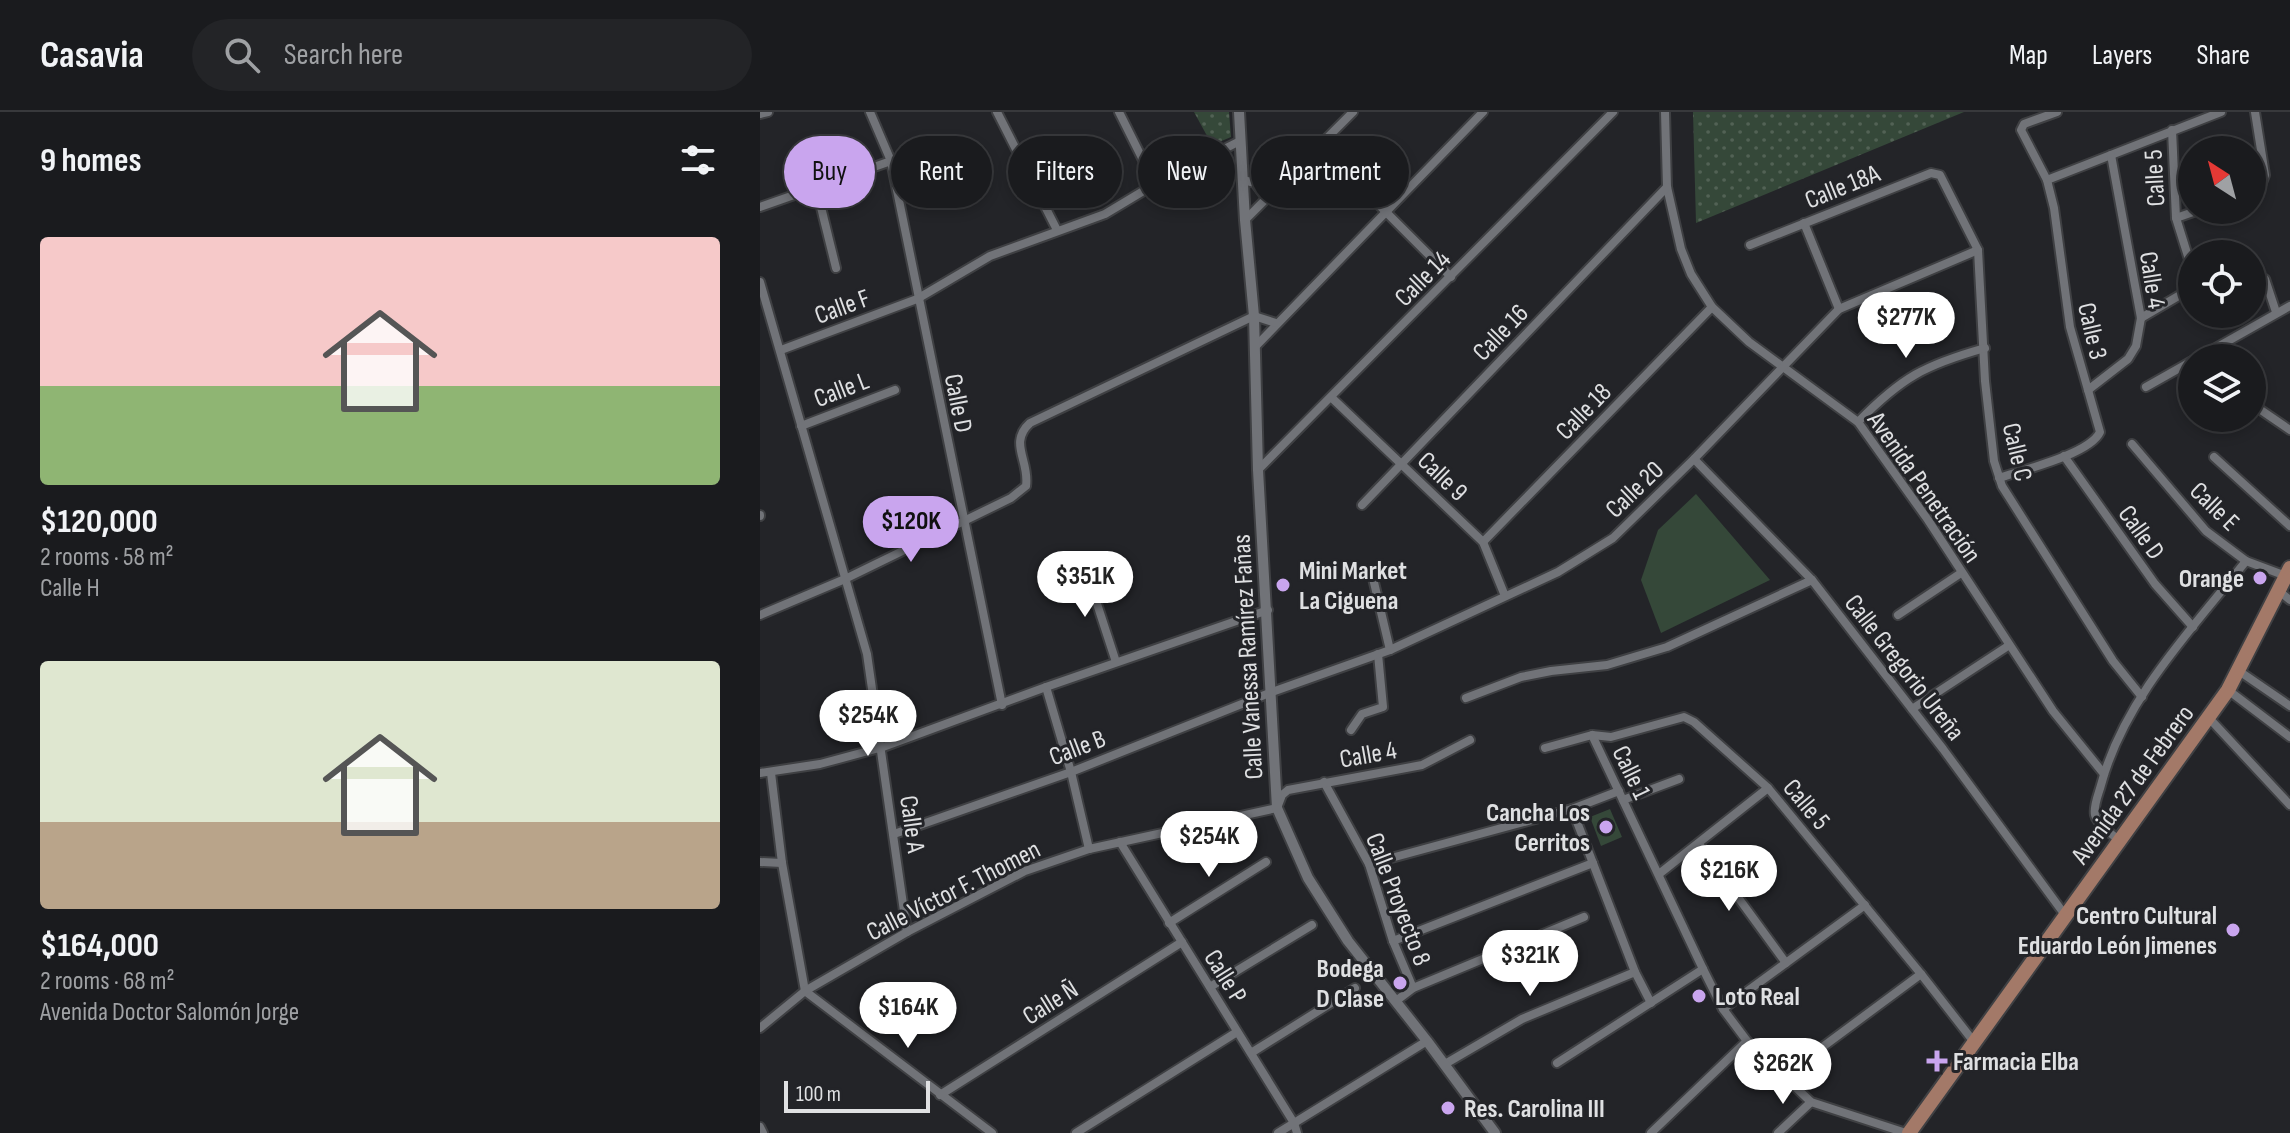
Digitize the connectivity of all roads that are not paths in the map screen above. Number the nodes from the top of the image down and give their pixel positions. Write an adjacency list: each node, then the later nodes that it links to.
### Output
1 (768, 112): 13 (street)
2 (870, 112): 21 (street, Calle D)
3 (997, 112): 39 (street)
4 (1119, 112): 19 (street)
5 (1239, 112): 17 (street, Calle Vanessa Ramírez Fañas)
6 (1353, 112): 15 (street)
7 (1483, 112): 35 (street)
8 (1613, 112): 44 (street, Calle 14)
9 (1665, 112): 27 (street, Avenida Penetración)
10 (2057, 112): 24 (street, Calle 3)
11 (2221, 112): 14 (street)
12 (2255, 112): 16 (street)
13 (760, 114)
14 (2172, 130): 20 (street); 36 (street, Calle 5)
15 (1330, 136)
16 (2259, 136)
17 (1240, 141): 18 (street); 23 (street, Calle Vanessa Ramírez Fañas)
18 (1235, 144)
19 (1138, 150)
20 (2111, 155): 24 (street); 54 (street, Calle 4)
21 (891, 161): 22 (street)
22 (875, 167)
23 (1243, 180): 25 (street); 37 (street, Calle Vanessa Ramírez Fañas)
24 (2047, 180): 64 (street, Calle 3)
25 (1251, 182)
26 (1945, 184): 38 (street, Calle 18A); 42 (street, Calle C)
27 (1667, 187): 50 (street, Avenida Penetración); 74 (street, Calle 16)
28 (1138, 194): 39 (street)
29 (784, 198): 30 (street)
30 (760, 207)
31 (821, 208): 43 (street)
32 (900, 208): 48 (street, Calle D)
33 (1258, 208): 37 (street)
34 (1382, 208): 35 (street)
35 (1386, 212): 44 (street); 55 (street)
36 (2176, 218): 40 (street, Calle 5)
37 (1245, 220): 53 (street, Calle Vanessa Ramírez Fañas)
38 (1804, 223): 41 (street, Calle 18A); 51 (street)
39 (1057, 230): 48 (street, Calle F)
40 (2183, 240)
41 (1750, 245)
42 (1978, 250): 51 (street, Calle 20); 58 (street, Calle C)
43 (836, 268)
44 (1451, 277): 65 (street, Calle 14)
45 (760, 282): 59 (street, Calle A)
46 (2266, 282): 52 (street)
47 (2178, 296): 54 (street)
48 (917, 299): 59 (street, Calle F); 78 (street, Calle D)
49 (2290, 306): 52 (street)
50 (1712, 307): 60 (street, Avenida Penetración); 80 (street, Calle 18)
51 (1839, 309): 60 (street, Calle 20)
52 (2276, 312): 56 (street)
53 (1254, 316): 55 (street); 57 (street, Calle Vanessa Ramírez Fañas); 78 (street)
54 (2141, 318): 64 (street, Calle 4)
55 (1276, 323): 57 (street)
56 (2224, 344)
57 (1255, 347): 75 (street, Calle Vanessa Ramírez Fañas)
58 (1985, 348): 67 (street); 76 (street, Calle C)
59 (781, 350): 68 (street, Calle A)
60 (1783, 368): 67 (street, Avenida Penetración); 73 (street, Calle 20)
61 (2178, 369): 62 (street)
62 (2146, 387)
63 (895, 390): 68 (street, Calle L)
64 (2088, 390): 71 (street, Calle 3)
65 (1332, 398): 74 (street, Calle 9); 75 (street, Calle 14)
66 (2266, 414): 69 (street)
67 (1858, 422): 84 (street, Avenida Penetración)
68 (801, 426): 86 (street, Calle A)
69 (2290, 430)
70 (2132, 444): 81 (street, Calle E)
71 (2064, 456): 76 (street, Calle 3); 93 (street, Calle D)
72 (2214, 457): 79 (street)
73 (1694, 459): 87 (street, Calle Gregorio Ureña); 88 (street, Calle 20)
74 (1402, 464): 77 (street, Calle 16); 80 (street, Calle 9)
75 (1258, 470): 90 (street, Calle Vanessa Ramírez Fañas)
76 (1999, 478): 102 (street, Calle C)
77 (1362, 505)
78 (962, 521): 86 (street); 104 (street, Calle D)
79 (2290, 526)
80 (1483, 542): 88 (street, Calle 9)
81 (2246, 561): 83 (street, Calle E); 93 (street)
82 (1085, 567): 97 (street)
83 (2288, 572): 89 (main road, Avenida 27 de Febrero)
84 (1961, 573): 92 (street); 94 (street, Avenida Penetración)
85 (1372, 574): 95 (street)
86 (845, 579): 91 (street); 112 (street, Calle A)
87 (1812, 580): 103 (street); 106 (street, Calle Gregorio Ureña)
88 (1505, 596): 95 (street, Calle 20)
89 (2285, 596): 98 (main road, Avenida 27 de Febrero)
90 (1268, 610): 97 (street); 101 (street, Calle Vanessa Ramírez Fañas)
91 (760, 615)
92 (1898, 615)
93 (2193, 627): 102 (street)
94 (2008, 646): 106 (street); 117 (street, Avenida Penetración)
95 (1390, 650): 96 (street, Calle 20)
96 (1378, 654): 101 (street, Calle 20); 108 (street)
97 (1116, 662): 99 (street)
98 (2239, 671): 100 (main road, Avenida 27 de Febrero); 105 (street)
99 (1046, 687): 104 (street); 114 (street)
100 (2228, 690): 107 (main road, Avenida 27 de Febrero); 110 (street)
101 (1272, 692): 114 (street, Calle B); 123 (street, Calle Vanessa Ramírez Fañas)
102 (2142, 697): 117 (street)
103 (1466, 698)
104 (1002, 705): 112 (street)
105 (2290, 706)
106 (1912, 709): 137 (street, Calle Gregorio Ureña)
107 (2209, 718): 122 (street); 127 (main road, Avenida 27 de Febrero)
108 (1351, 730)
109 (1592, 735): 113 (street, Calle 5); 120 (street, Calle 5); 121 (street, Calle 1)
110 (2290, 737)
111 (1470, 740): 119 (street, Calle 4)
112 (883, 747): 116 (street); 125 (street, Calle A)
113 (1545, 748)
114 (1071, 772): 125 (street, Calle B); 129 (street)
115 (760, 773): 116 (street)
116 (771, 773): 132 (street)
117 (2104, 774): 127 (street)
118 (1679, 779): 121 (street)
119 (1324, 782): 123 (street, Calle 4); 134 (street, Calle Proyecto 8)
120 (1768, 788): 128 (street); 136 (street, Calle 5)
121 (1621, 796): 124 (street); 135 (street, Calle 1)
122 (2290, 805)
123 (1277, 808): 126 (street, Calle Víctor F. Thomen); 152 (street, Calle Vanessa Ramírez Fañas)
124 (1572, 809): 133 (street); 134 (street)
125 (894, 834): 141 (street, Calle A)
126 (1120, 842): 129 (street, Calle Víctor F. Thomen); 139 (street, Calle P)
127 (2120, 842): 137 (main road, Avenida 27 de Febrero)
128 (1699, 844): 135 (street); 144 (street)
129 (1089, 849): 141 (street, Calle Víctor F. Thomen)
130 (760, 862): 132 (street)
131 (1266, 862): 139 (street)
132 (782, 863): 151 (street)
133 (1593, 863): 142 (street); 146 (street)
134 (1369, 864): 142 (street, Calle Proyecto 8)
135 (1659, 874): 145 (street, Calle 1)
136 (1865, 905): 144 (street); 147 (street, Calle 5)
137 (2065, 915): 159 (main road, Avenida 27 de Febrero)
138 (1584, 917): 150 (street)
139 (1169, 923): 143 (street, Calle P)
140 (1312, 925): 148 (street)
141 (907, 932): 151 (street, Calle Víctor F. Thomen)
142 (1393, 941): 150 (street, Calle Proyecto 8)
143 (1182, 942): 148 (street, Calle P); 164 (street, Calle Ñ)
144 (1786, 963): 154 (street)
145 (1703, 969): 153 (street); 154 (street, Calle 1)
146 (1635, 972): 153 (street); 162 (street)
147 (1921, 974): 159 (street, Calle 5); 163 (street)
148 (1210, 987): 156 (street, Calle P)
149 (1355, 988): 160 (street)
150 (1413, 988): 152 (street)
151 (805, 991): 155 (street, Calle Víctor F. Thomen); 164 (street)
152 (1396, 1001): 157 (street, Calle Vanessa Ramírez Fañas)
153 (1651, 1003): 161 (street)
154 (1723, 1009): 158 (street, Calle 1)
155 (760, 1028)
156 (1237, 1032): 160 (street, Calle P); 170 (street)
157 (1427, 1041): 162 (street, Calle Vanessa Ramírez Fañas); 167 (street)
158 (1747, 1041): 163 (street, Calle 1); 173 (street)
159 (1974, 1042): 175 (main road, Avenida 27 de Febrero)
160 (1251, 1053): 167 (street, Calle P)
161 (1557, 1063)
162 (1445, 1064): 172 (street, Calle Vanessa Ramírez Fañas)
163 (1782, 1077): 165 (street, Calle 1)
164 (940, 1095): 169 (street)
165 (1811, 1102): 174 (street); 175 (street, Calle 1)
166 (760, 1127): 168 (street)
167 (1295, 1128): 171 (street)
168 (763, 1133)
169 (992, 1133)
170 (1076, 1133)
171 (1278, 1133)
172 (1495, 1133)
173 (1651, 1133)
174 (1778, 1133)
175 (1908, 1133)

